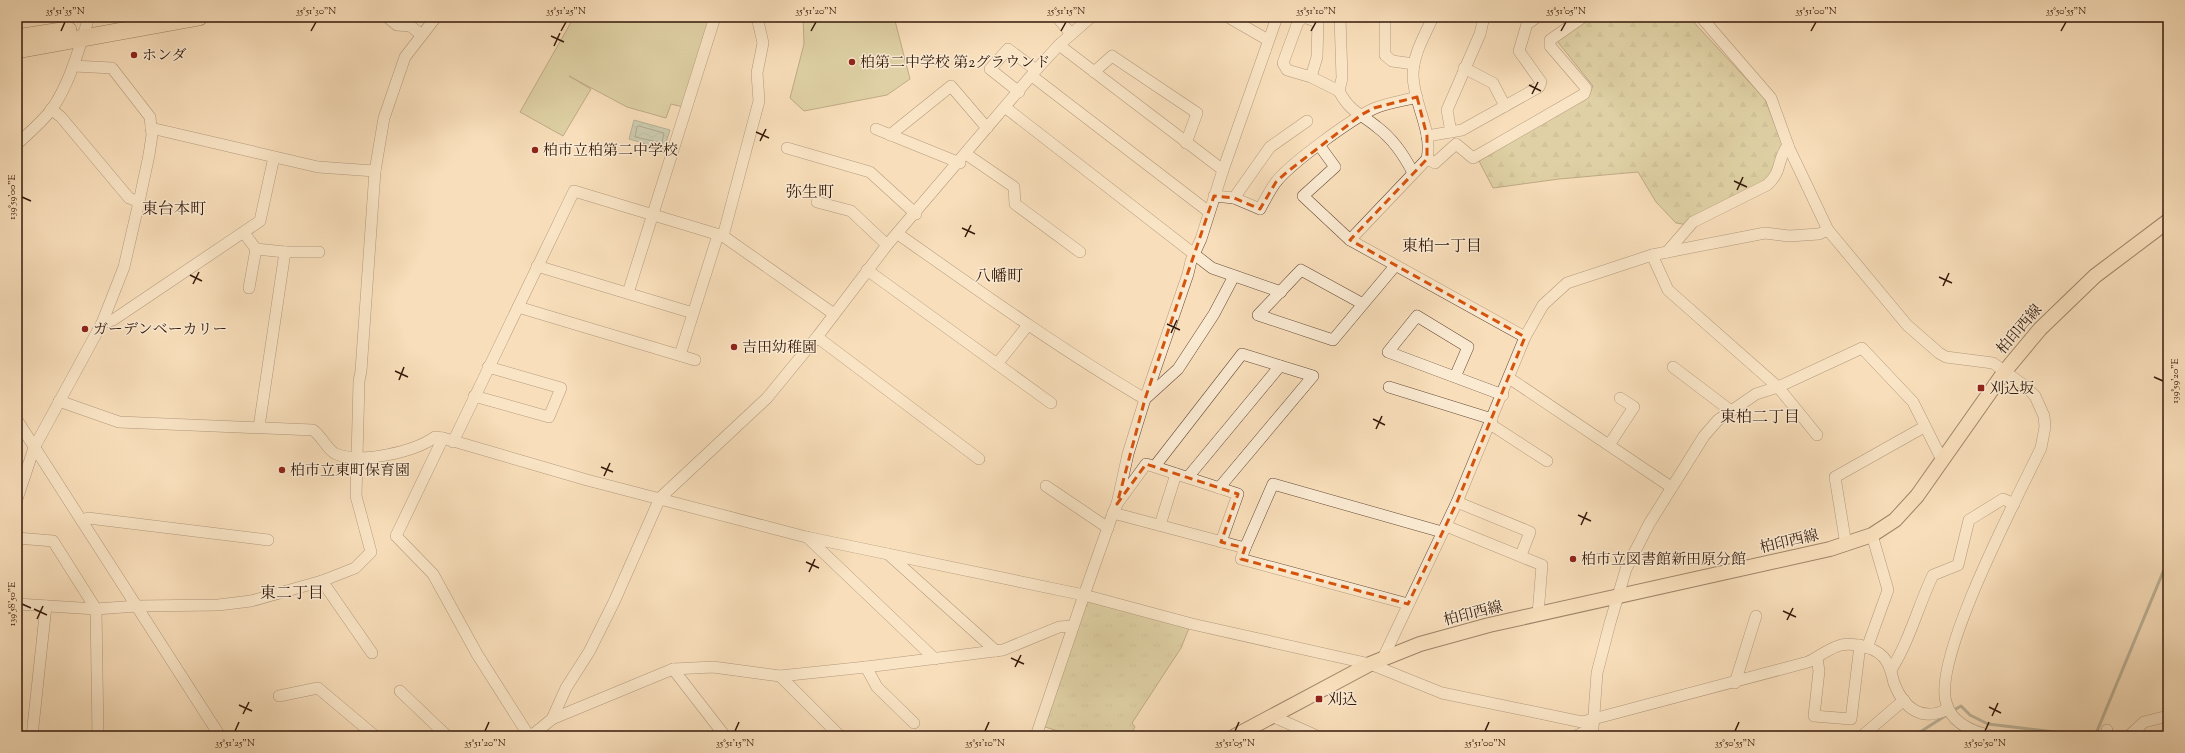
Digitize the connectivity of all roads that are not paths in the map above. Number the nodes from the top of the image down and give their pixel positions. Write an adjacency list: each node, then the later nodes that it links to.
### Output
1 (141, 17): 18 (highway)
2 (199, 17): 18 (highway)
3 (387, 17): 20 (street)
4 (436, 17): 20 (street)
5 (715, 17): 62 (street)
6 (757, 17): 67 (street)
7 (1057, 17): 19 (street)
8 (1091, 17): 19 (street)
9 (1228, 17): 22 (street)
10 (1277, 17): 22 (street)
11 (1340, 17): 31 (street)
12 (1384, 17): 25 (street)
13 (1433, 17): 25 (street)
14 (1484, 17): 27 (street)
15 (1537, 17): 34 (street)
16 (1583, 17): 52 (street)
17 (1700, 17): 48 (street)
18 (86, 28): 21 (highway); 24 (highway); 26 (street)
19 (1071, 34): 23 (street)
20 (422, 35): 54 (street)
21 (17, 38)
22 (1268, 40): 53 (street)
23 (1059, 45): 28 (street); 29 (street)
24 (17, 50)
25 (1414, 64): 33 (street)
26 (74, 66): 36 (street); 39 (street)
27 (1464, 68): 34 (street); 42 (street)
28 (1094, 72): 45 (street); 45 (street)
29 (1034, 73): 32 (street); 32 (street); 60 (street)
30 (1311, 77): 30 (street); 31 (street)
31 (1339, 91): 37 (street)
32 (1019, 92): 35 (street)
33 (1417, 97): 37 (street); 44 (street)
34 (1505, 106): 42 (street)
35 (1006, 108): 40 (street); 75 (street)
36 (52, 109): 46 (street); 58 (street)
37 (1361, 115): 47 (street); 55 (street)
38 (1307, 121): 57 (street)
39 (152, 128): 50 (street); 58 (street)
40 (987, 128): 43 (street); 51 (street)
41 (876, 129): 43 (street)
42 (1451, 132): 44 (street)
43 (890, 135): 51 (street)
44 (1427, 136): 52 (street)
45 (1186, 143): 53 (street)
46 (17, 144)
47 (1319, 145): 57 (street); 68 (street)
48 (1788, 145): 64 (street); 74 (street)
49 (787, 148): 61 (street)
50 (274, 157): 54 (street); 65 (street)
51 (963, 158): 61 (street); 73 (street)
52 (1427, 159): 55 (street)
53 (1223, 170): 56 (street)
54 (375, 171): 119 (street)
55 (1413, 173): 68 (street)
56 (1214, 196): 57 (street); 60 (street)
57 (1234, 198)
58 (140, 202): 88 (street)
59 (817, 202): 69 (street)
60 (1209, 212): 75 (street)
61 (916, 214): 66 (street)
62 (652, 215): 67 (street); 77 (street); 83 (street)
63 (2168, 221): 98 (main road, 柏印西線)
64 (1828, 230): 74 (street); 98 (street)
65 (244, 233): 70 (street); 88 (street)
66 (898, 234): 69 (street); 89 (street)
67 (720, 236): 86 (street); 87 (street)
68 (1350, 240): 78 (street)
69 (887, 245): 79 (street)
70 (256, 249): 71 (street); 81 (street)
71 (284, 252): 72 (street); 112 (street)
72 (318, 252)
73 (1080, 252)
74 (1667, 252): 76 (street)
75 (1194, 254): 80 (street); 106 (street)
76 (1652, 255): 91 (street); 102 (street)
77 (537, 266): 83 (street); 85 (street)
78 (1395, 266): 84 (street); 91 (street)
79 (867, 270): 87 (street); 94 (street)
80 (1234, 276): 82 (street); 106 (street)
81 (249, 288)
82 (1281, 292): 84 (street); 84 (street)
83 (628, 293): 86 (street)
84 (1363, 304)
85 (518, 307): 92 (street); 96 (street)
86 (693, 313): 92 (street)
87 (834, 314): 90 (street)
88 (102, 323): 107 (street)
89 (1028, 325): 94 (street); 106 (street)
90 (817, 337): 120 (street); 130 (street)
91 (1525, 337): 100 (street)
92 (680, 355): 93 (street)
93 (695, 360)
94 (998, 364): 108 (street)
95 (1280, 366): 123 (street); 125 (street); 128 (street)
96 (488, 367): 104 (street); 104 (street)
97 (1673, 367): 109 (street)
98 (2005, 371): 121 (main road, 柏印西線); 132 (street)
99 (1455, 377): 99 (street); 103 (street)
100 (1509, 378): 103 (street); 118 (street)
101 (1389, 387): 111 (street)
102 (1778, 387): 109 (street); 113 (street); 114 (street)
103 (1503, 395): 111 (street)
104 (474, 396): 116 (street)
105 (1620, 398): 118 (street)
106 (1146, 399): 133 (street)
107 (59, 401): 112 (street); 117 (street)
108 (1051, 403)
109 (1731, 411): 127 (street)
110 (17, 420): 117 (street)
111 (1491, 422): 122 (street); 131 (street)
112 (260, 427): 119 (street)
113 (1924, 427): 121 (street); 143 (street)
114 (1817, 435)
115 (17, 436): 117 (street)
116 (448, 440): 119 (street); 130 (street); 185 (street)
117 (32, 444): 129 (street); 134 (street)
118 (1609, 445): 127 (street)
119 (358, 458): 147 (street)
120 (979, 459)
121 (1942, 460): 138 (main road, 柏印西線)
122 (1547, 461)
123 (1155, 466): 124 (street); 133 (street)
124 (1176, 474): 125 (street); 135 (street)
125 (1188, 477): 128 (street)
126 (1046, 486): 136 (street)
127 (1671, 487): 149 (street)
128 (1219, 488): 142 (street)
129 (17, 498)
130 (660, 498): 139 (street); 176 (street)
131 (1457, 502): 137 (street); 146 (street)
132 (2014, 504): 167 (street); 173 (street)
133 (1115, 508): 135 (street); 136 (street)
134 (82, 521): 141 (street); 153 (street)
135 (1160, 525): 142 (street)
136 (1108, 528): 148 (street)
137 (1444, 529): 144 (street); 146 (street); 151 (street)
138 (1872, 535): 143 (main road, 柏印西線); 158 (street)
139 (806, 536): 145 (street); 163 (street)
140 (17, 538): 154 (street)
141 (268, 540)
142 (1221, 542): 144 (street)
143 (1846, 545): 149 (main road, 柏印西線)
144 (1246, 548): 151 (street)
145 (887, 553): 148 (street); 159 (street)
146 (1521, 555): 155 (street)
147 (322, 582): 153 (street); 160 (street)
148 (1084, 595): 157 (street); 164 (street)
149 (1618, 596): 155 (main road, 柏印西線); 178 (street)
150 (17, 604): 152 (street)
151 (1408, 604): 161 (street)
152 (46, 606): 154 (street); 180 (street)
153 (137, 606): 154 (street); 182 (street)
154 (96, 609): 181 (street)
155 (1538, 614): 161 (main road, 柏印西線)
156 (1756, 616): 169 (street)
157 (1073, 626): 159 (street); 187 (street)
158 (1864, 647): 162 (street); 162 (street); 167 (street)
159 (996, 651): 163 (street)
160 (372, 653)
161 (1383, 658): 164 (main road, 柏印西線)
162 (1817, 658): 169 (street)
163 (935, 659): 165 (street)
164 (1370, 664): 174 (main road, 柏印西線); 178 (street)
165 (866, 667): 168 (street); 177 (street)
166 (674, 669): 168 (street); 176 (street); 179 (street)
167 (1891, 670): 172 (street)
168 (780, 676): 186 (street)
169 (1735, 683): 178 (street)
170 (400, 691): 184 (street)
171 (279, 696): 183 (street)
172 (1904, 700): 173 (street); 191 (street)
173 (1948, 708): 192 (street)
174 (1272, 716): 188 (main road, 柏印西線); 189 (street)
175 (2168, 716): 193 (street)
176 (552, 719): 185 (street)
177 (914, 723)
178 (1593, 728): 190 (street)
179 (719, 734)
180 (32, 736)
181 (98, 736)
182 (220, 736)
183 (375, 736)
184 (447, 736)
185 (530, 736)
186 (840, 736)
187 (1036, 736)
188 (1235, 736)
189 (1317, 736)
190 (1576, 736)
191 (1862, 736)
192 (1992, 736)
193 (2129, 736)

